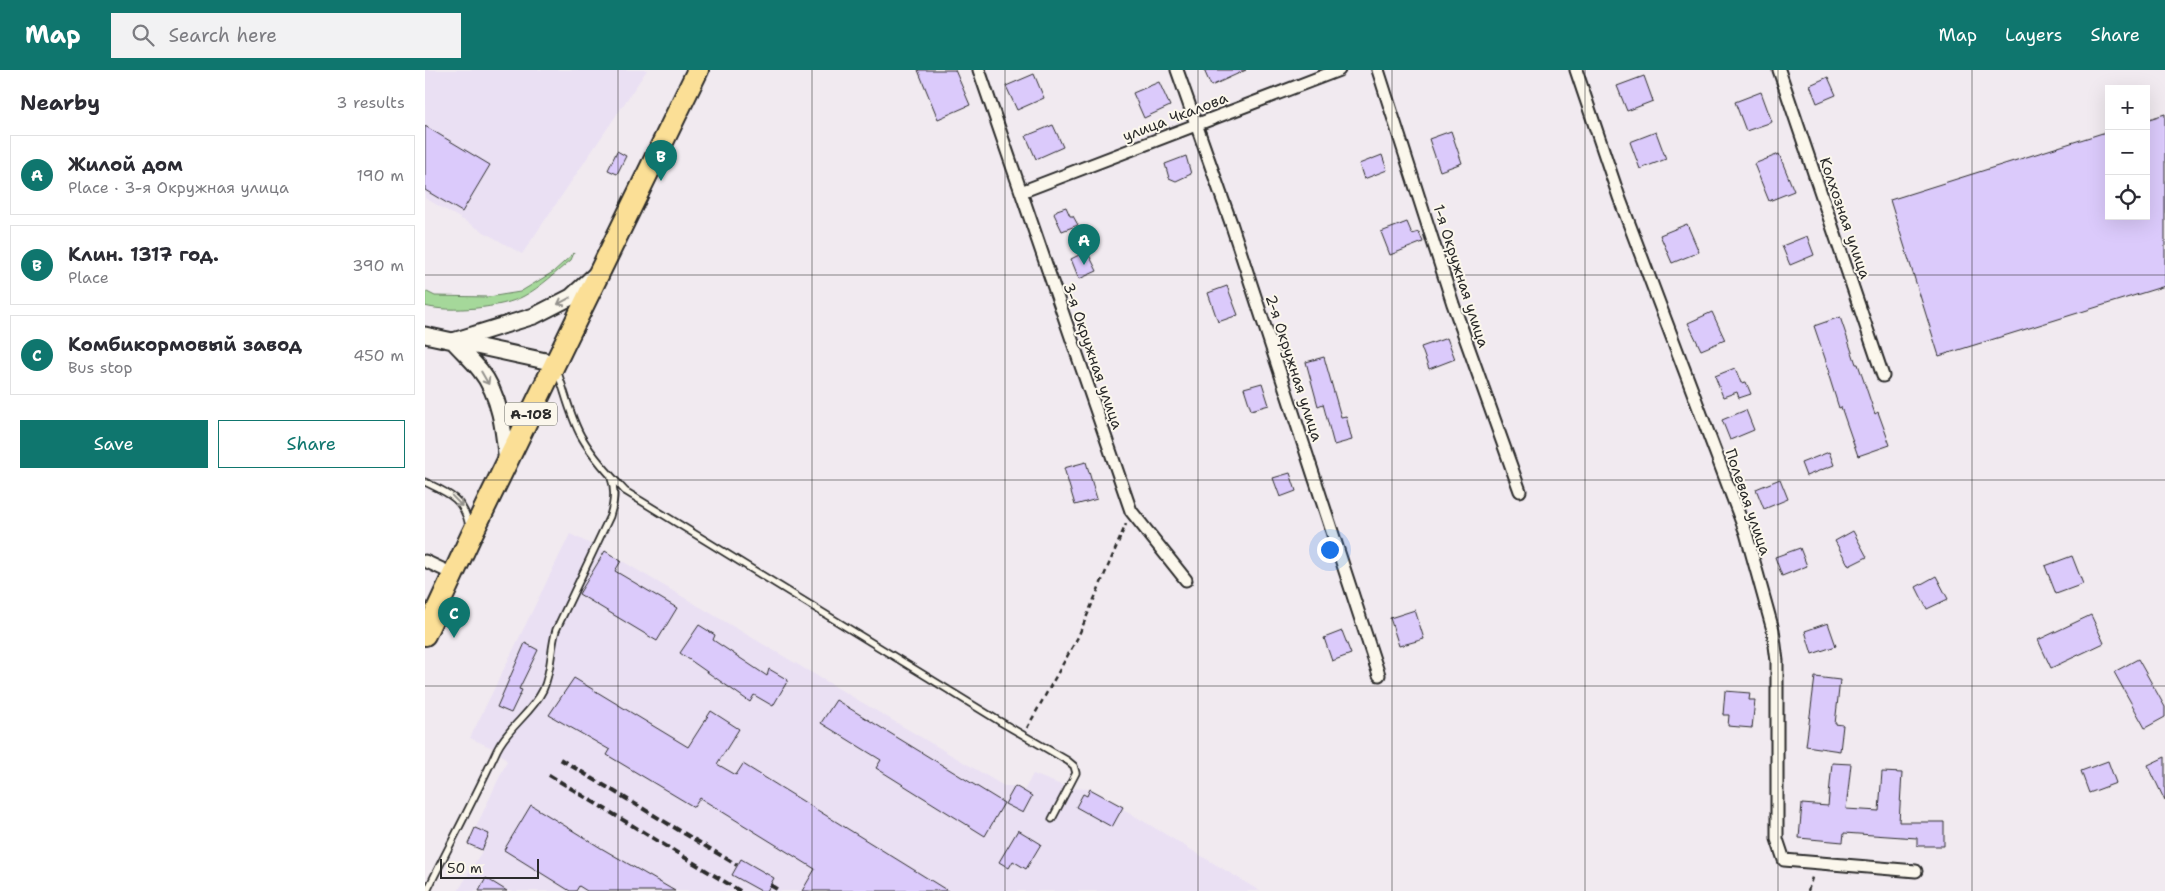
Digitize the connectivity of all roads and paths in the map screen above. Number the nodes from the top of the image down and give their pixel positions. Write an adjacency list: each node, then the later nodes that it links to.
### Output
1 (698, 70): 10 (highway, А-108)
2 (979, 70): 9 (street, 3-я Окружная улица)
3 (1177, 70): 8 (street, 2-я Окружная улица)
4 (1339, 70): 8 (street, улица Чкалова)
5 (1378, 70): 18 (street, 1-я Окружная улица)
6 (1577, 70): 28 (street, Полевая улица)
7 (1779, 70): 14 (street, Колхозная улица)
8 (1196, 124): 9 (street, улица Чкалова); 25 (street, 2-я Окружная улица)
9 (1021, 192): 19 (street, 3-я Окружная улица)
10 (601, 269): 12 (main road, one-way to 12); 13 (highway, А-108)
11 (425, 335): 12 (main road)
12 (453, 342): 13 (main road); 15 (main road, one-way to 15)
13 (555, 363): 15 (highway, А-108); 16 (lane)
14 (1883, 376)
15 (507, 464): 20 (highway, А-108)
16 (608, 473): 26 (lane); 30 (lane)
17 (425, 482): 20 (lane, one-way to 20)
18 (1520, 491)
19 (1131, 511): 23 (street, 3-я Окружная улица); 26 (path)
20 (471, 536): 22 (highway, А-108)
21 (425, 561): 22 (street)
22 (453, 574): 24 (highway, А-108)
23 (1186, 580)
24 (425, 634)
25 (1379, 675)
26 (1023, 735): 27 (lane)
27 (1052, 819)
28 (1815, 863): 29 (street, Полевая улица); 31 (path)
29 (1916, 871)
30 (427, 891)
31 (1807, 891)

